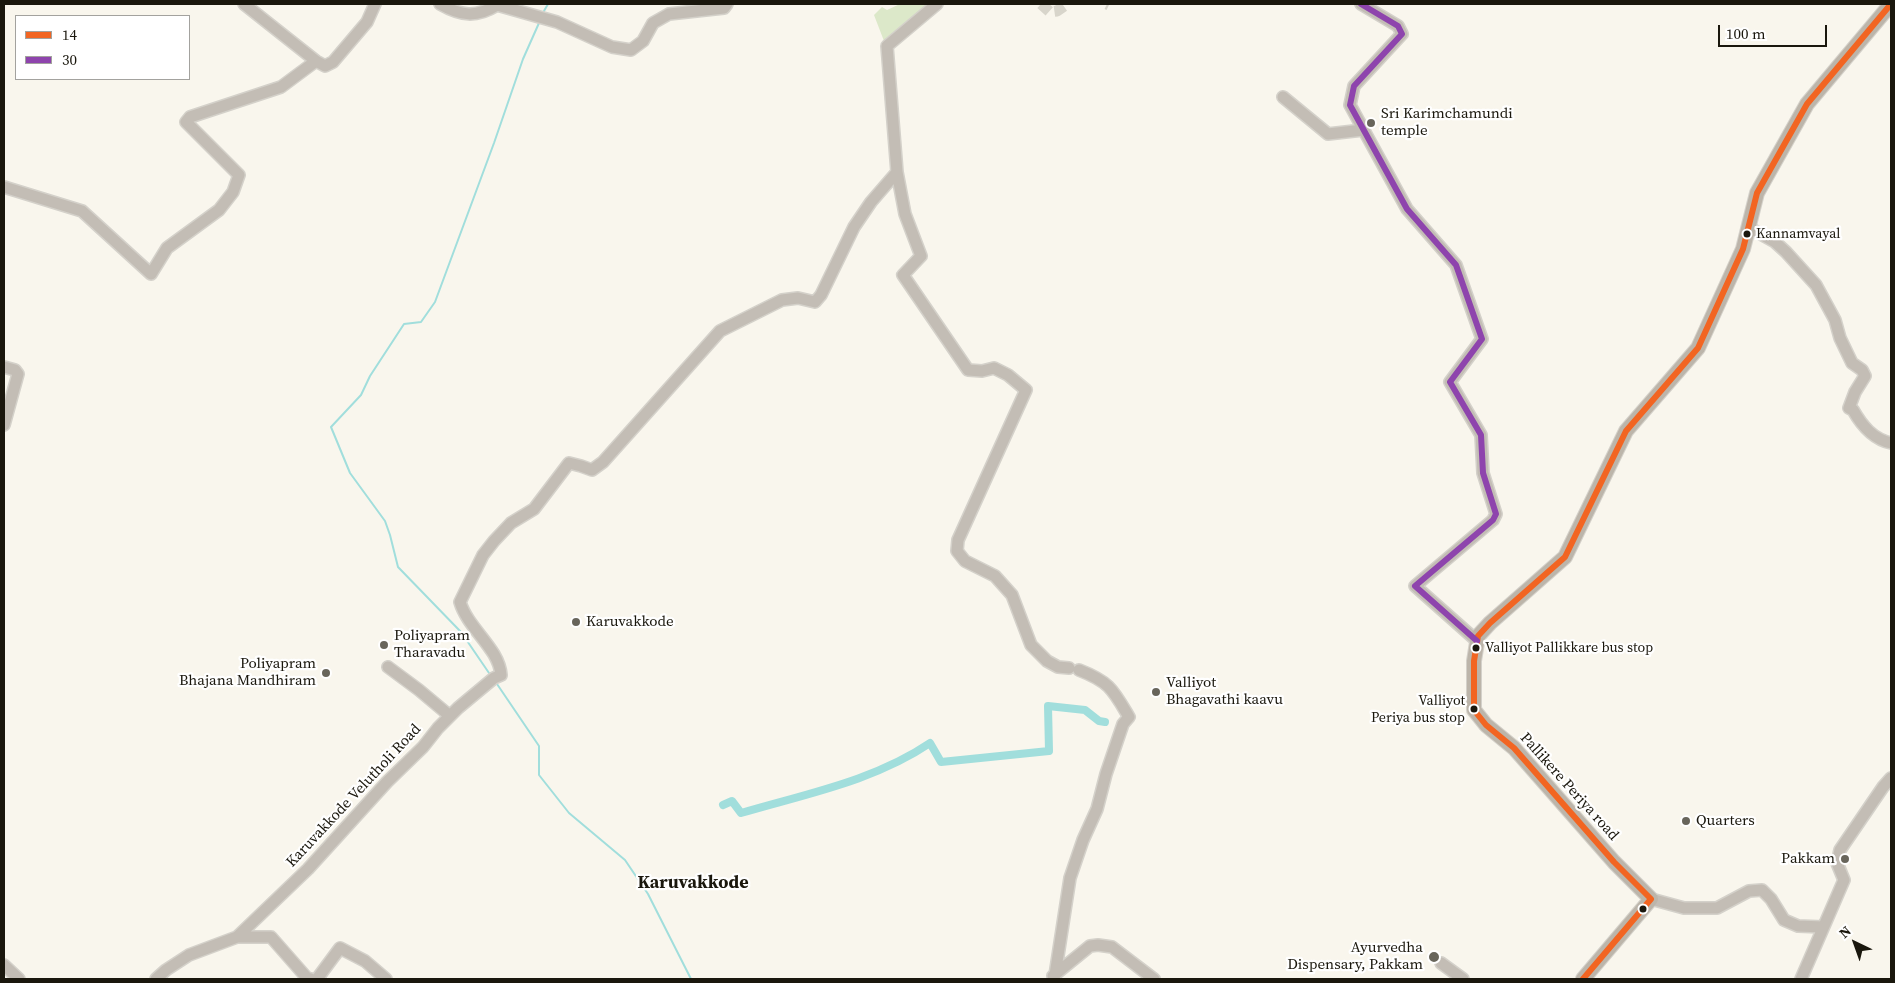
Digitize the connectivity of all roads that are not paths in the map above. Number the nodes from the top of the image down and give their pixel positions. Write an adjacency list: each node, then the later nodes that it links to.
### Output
1 (244, 4): 8 (street)
2 (375, 4): 8 (street)
3 (440, 4): 4 (street)
4 (727, 4)
5 (937, 4): 11 (street)
6 (1361, 4): 10 (street)
7 (1891, 4): 13 (main road)
8 (316, 61): 12 (street)
9 (1283, 98): 10 (street)
10 (1363, 130): 17 (street)
11 (897, 172): 19 (street, Karuvakkode Velutholi Road); 26 (street)
12 (4, 187)
13 (1748, 227): 16 (street); 17 (main road)
14 (4, 367): 15 (street)
15 (4, 425)
16 (1891, 443)
17 (1477, 641): 21 (main road, Pallikere Periya road)
18 (388, 667): 19 (street)
19 (450, 716): 23 (street, Karuvakkode Velutholi Road)
20 (1891, 778): 22 (street)
21 (1650, 899): 22 (street); 34 (main road)
22 (1823, 927): 35 (street)
23 (237, 937): 28 (street, Karuvakkode Velutholi Road); 29 (street)
24 (1441, 963): 33 (street)
25 (4, 966): 27 (street)
26 (1052, 977): 32 (street)
27 (19, 979)
28 (156, 979)
29 (311, 979)
30 (317, 979): 31 (street)
31 (386, 979)
32 (1154, 979)
33 (1463, 979)
34 (1583, 979)
35 (1801, 979)

